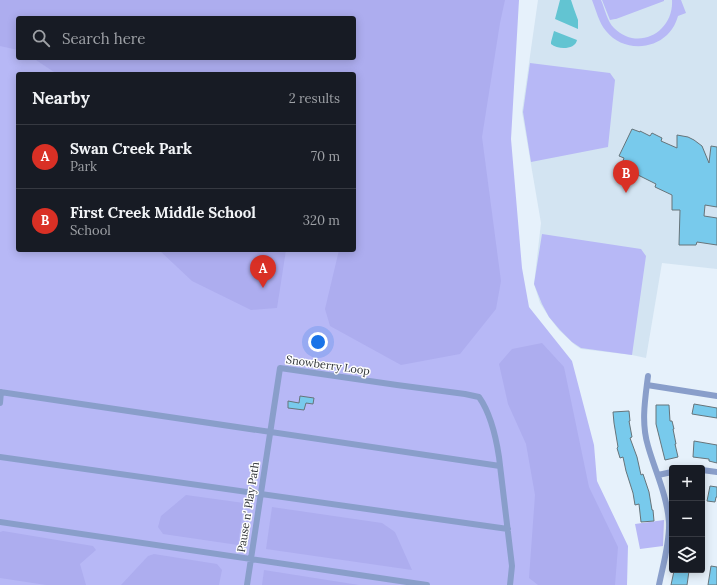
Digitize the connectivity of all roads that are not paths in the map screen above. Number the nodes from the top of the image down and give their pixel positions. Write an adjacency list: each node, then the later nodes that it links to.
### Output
1 (648, 376): 2 (street)
2 (647, 385): 4 (street); 12 (street)
3 (1, 392): 5 (street); 6 (street)
4 (717, 396)
5 (0, 403)
6 (270, 432): 8 (street); 8 (street, Snowberry Loop); 13 (street, Pause n' Play Path)
7 (0, 457): 13 (street)
8 (500, 466): 15 (street, Snowberry Loop)
9 (705, 470): 10 (street)
10 (717, 472)
11 (669, 473): 12 (street)
12 (658, 475): 20 (street)
13 (260, 494): 15 (street); 16 (street, Pause n' Play Path)
14 (0, 522): 16 (street)
15 (508, 529): 19 (street, Snowberry Loop)
16 (251, 559): 17 (street, Pause n' Play Path); 18 (street)
17 (247, 585)
18 (427, 585)
19 (510, 585)
20 (659, 585)

